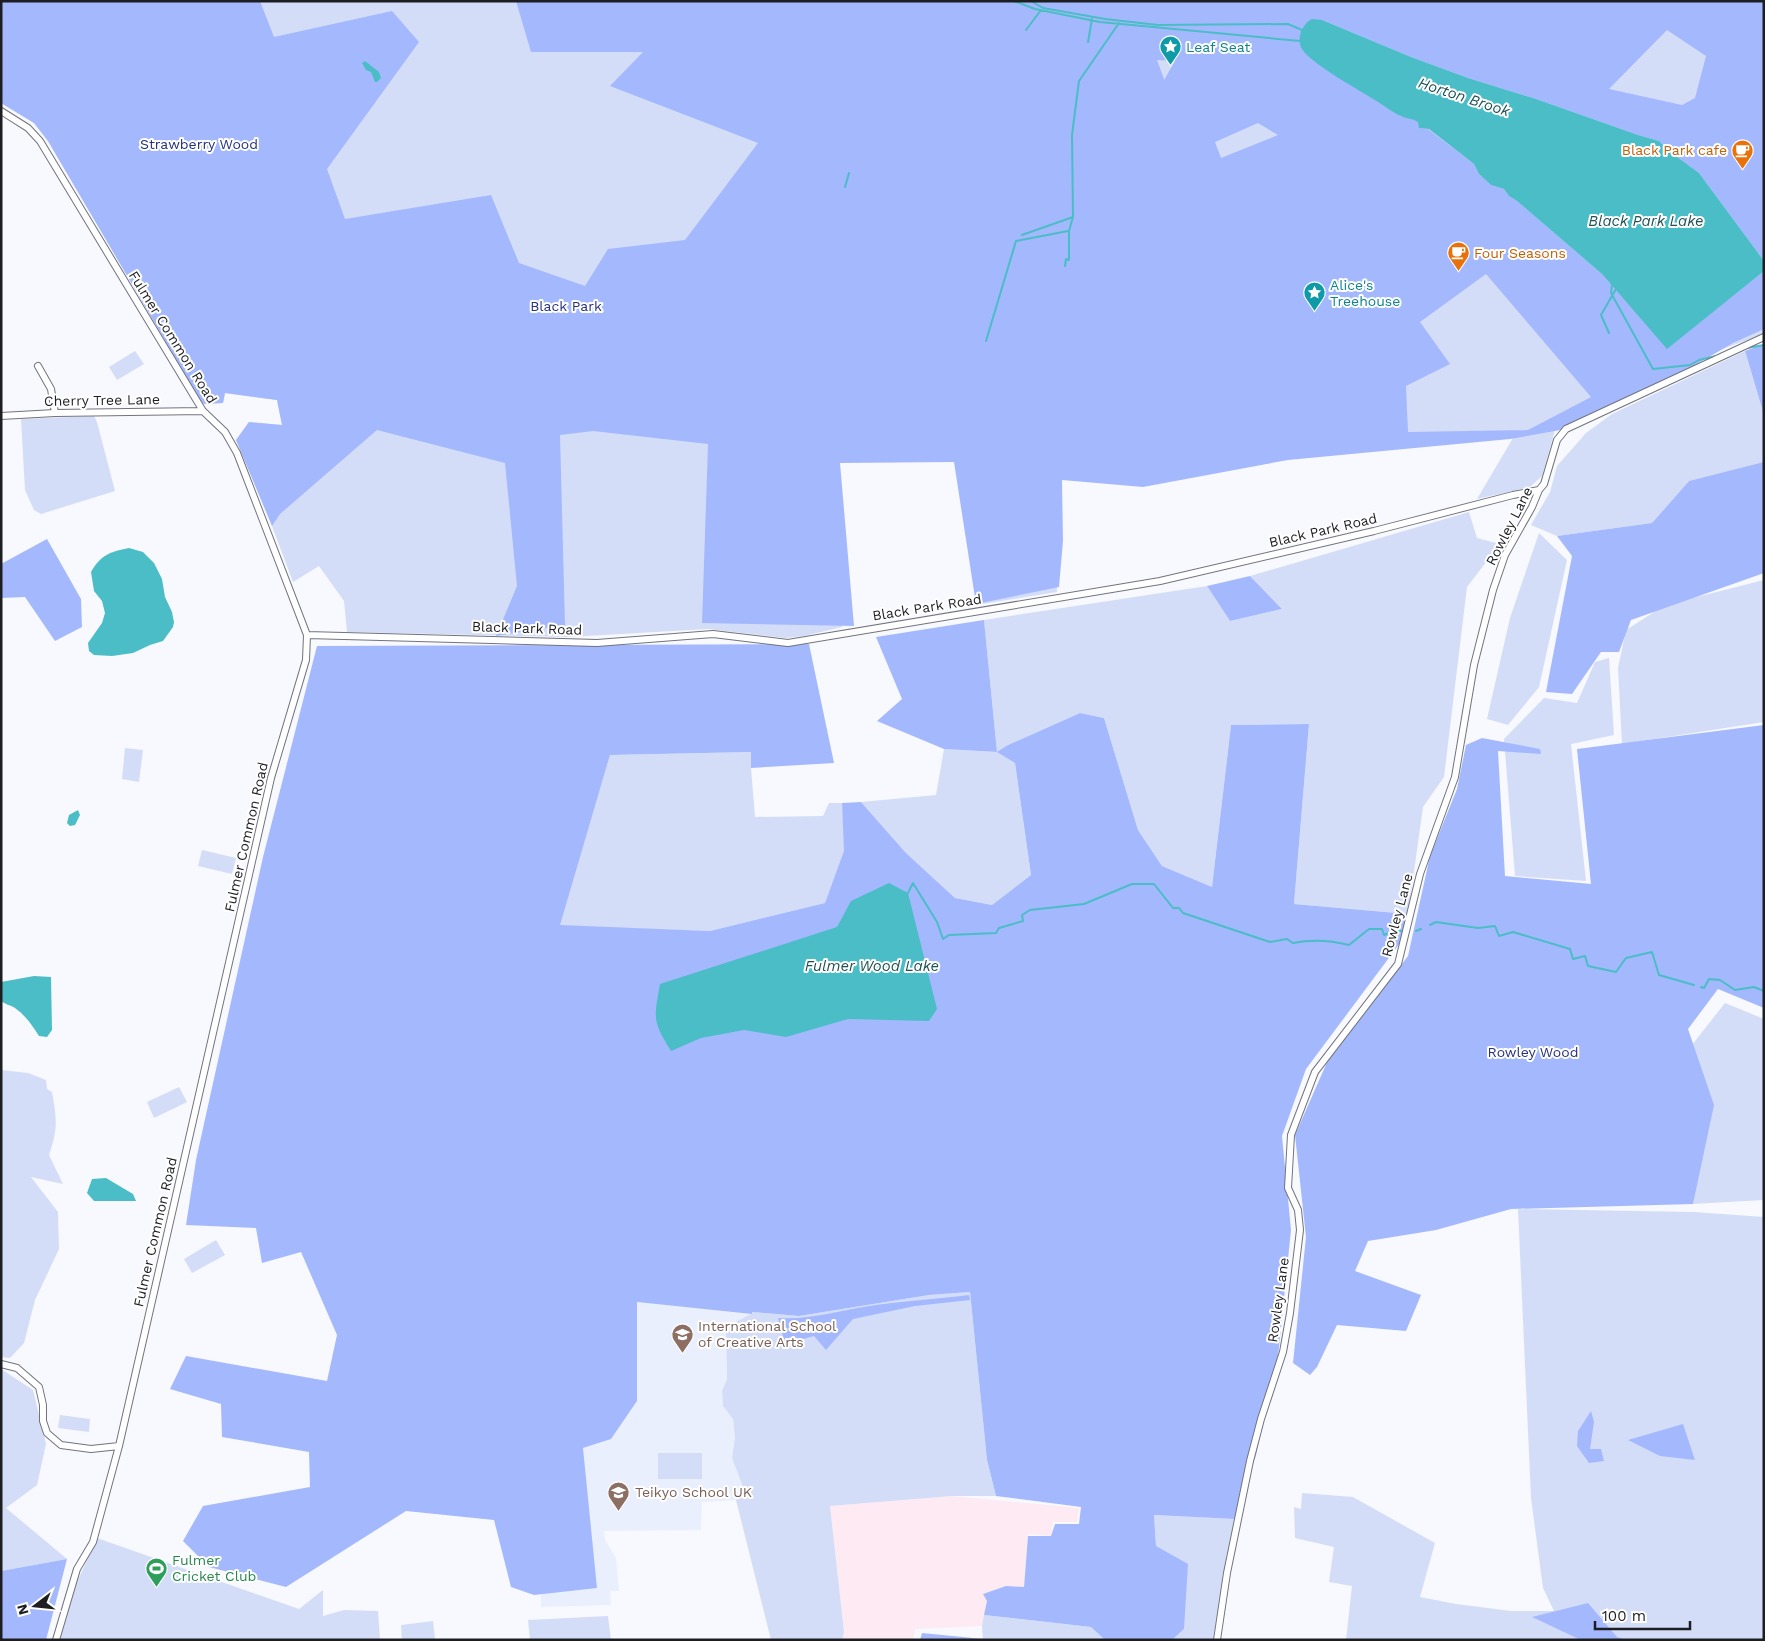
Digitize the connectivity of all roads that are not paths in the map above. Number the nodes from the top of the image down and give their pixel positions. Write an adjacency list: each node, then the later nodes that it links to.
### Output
1 (1, 111): 4 (street, Fulmer Common Road)
2 (1764, 337): 7 (street, Rowley Lane)
3 (38, 366): 5 (street)
4 (203, 411): 5 (street, Cherry Tree Lane); 8 (street, Fulmer Common Road)
5 (54, 413): 6 (street, Cherry Tree Lane)
6 (1, 416)
7 (1539, 490): 8 (street, Black Park Road); 12 (street, Rowley Lane)
8 (307, 635): 10 (street, Fulmer Common Road)
9 (1, 1364): 10 (street)
10 (119, 1446): 11 (street, Fulmer Common Road)
11 (56, 1640)
12 (1217, 1640)

